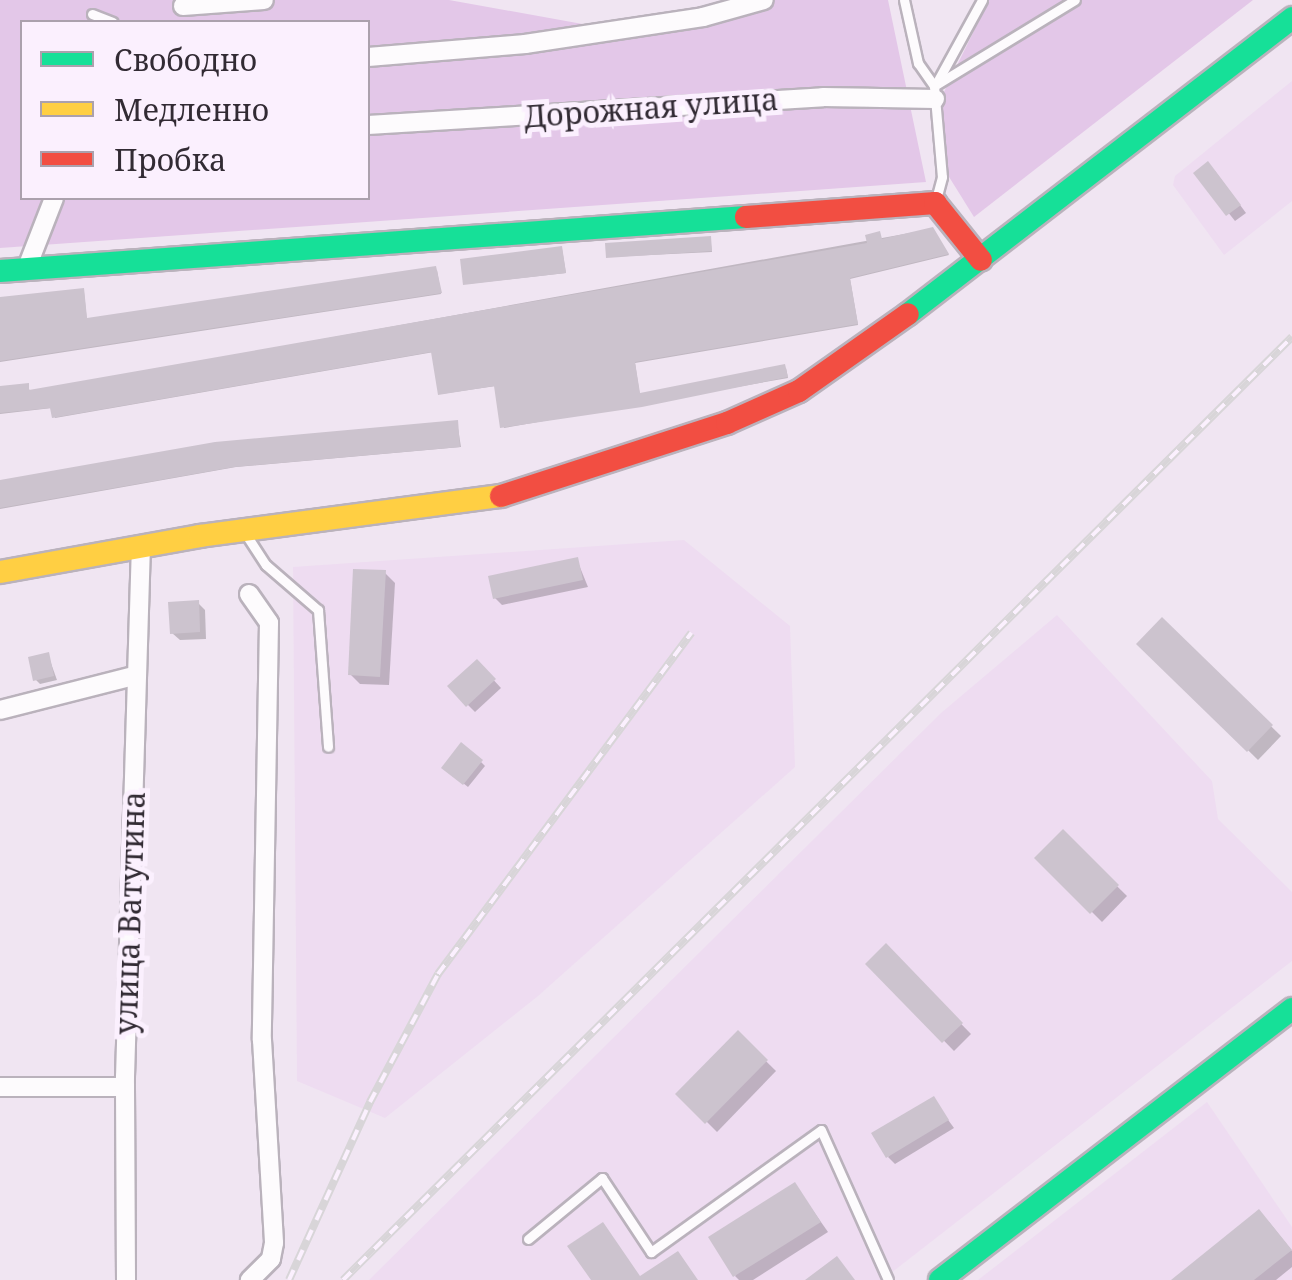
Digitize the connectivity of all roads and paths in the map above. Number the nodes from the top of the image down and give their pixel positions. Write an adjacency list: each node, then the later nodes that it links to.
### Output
1 (264, 0): 6 (street)
2 (764, 0): 10 (street)
3 (904, 0): 11 (lane)
4 (982, 0): 11 (lane)
5 (1075, 0): 11 (lane)
6 (182, 9)
7 (92, 14): 9 (lane)
8 (1292, 18): 15 (street)
9 (108, 20)
10 (370, 57)
11 (935, 92): 12 (street, Дорожная улица); 14 (lane)
12 (370, 126)
13 (53, 200): 16 (street)
14 (935, 204): 15 (street); 16 (street)
15 (981, 260): 18 (street)
16 (26, 270): 17 (street)
17 (0, 271)
18 (243, 530): 19 (street); 24 (lane)
19 (142, 545): 20 (street); 22 (street, улица Ватутина)
20 (0, 572)
21 (249, 594): 30 (street)
22 (137, 675): 23 (street); 27 (street, улица Ватутина)
23 (0, 710)
24 (328, 747)
25 (1292, 1009): 32 (street)
26 (0, 1086): 27 (street)
27 (124, 1087): 29 (street, улица Ватутина)
28 (528, 1238): 31 (lane)
29 (126, 1280)
30 (250, 1280)
31 (888, 1280)
32 (940, 1280)

